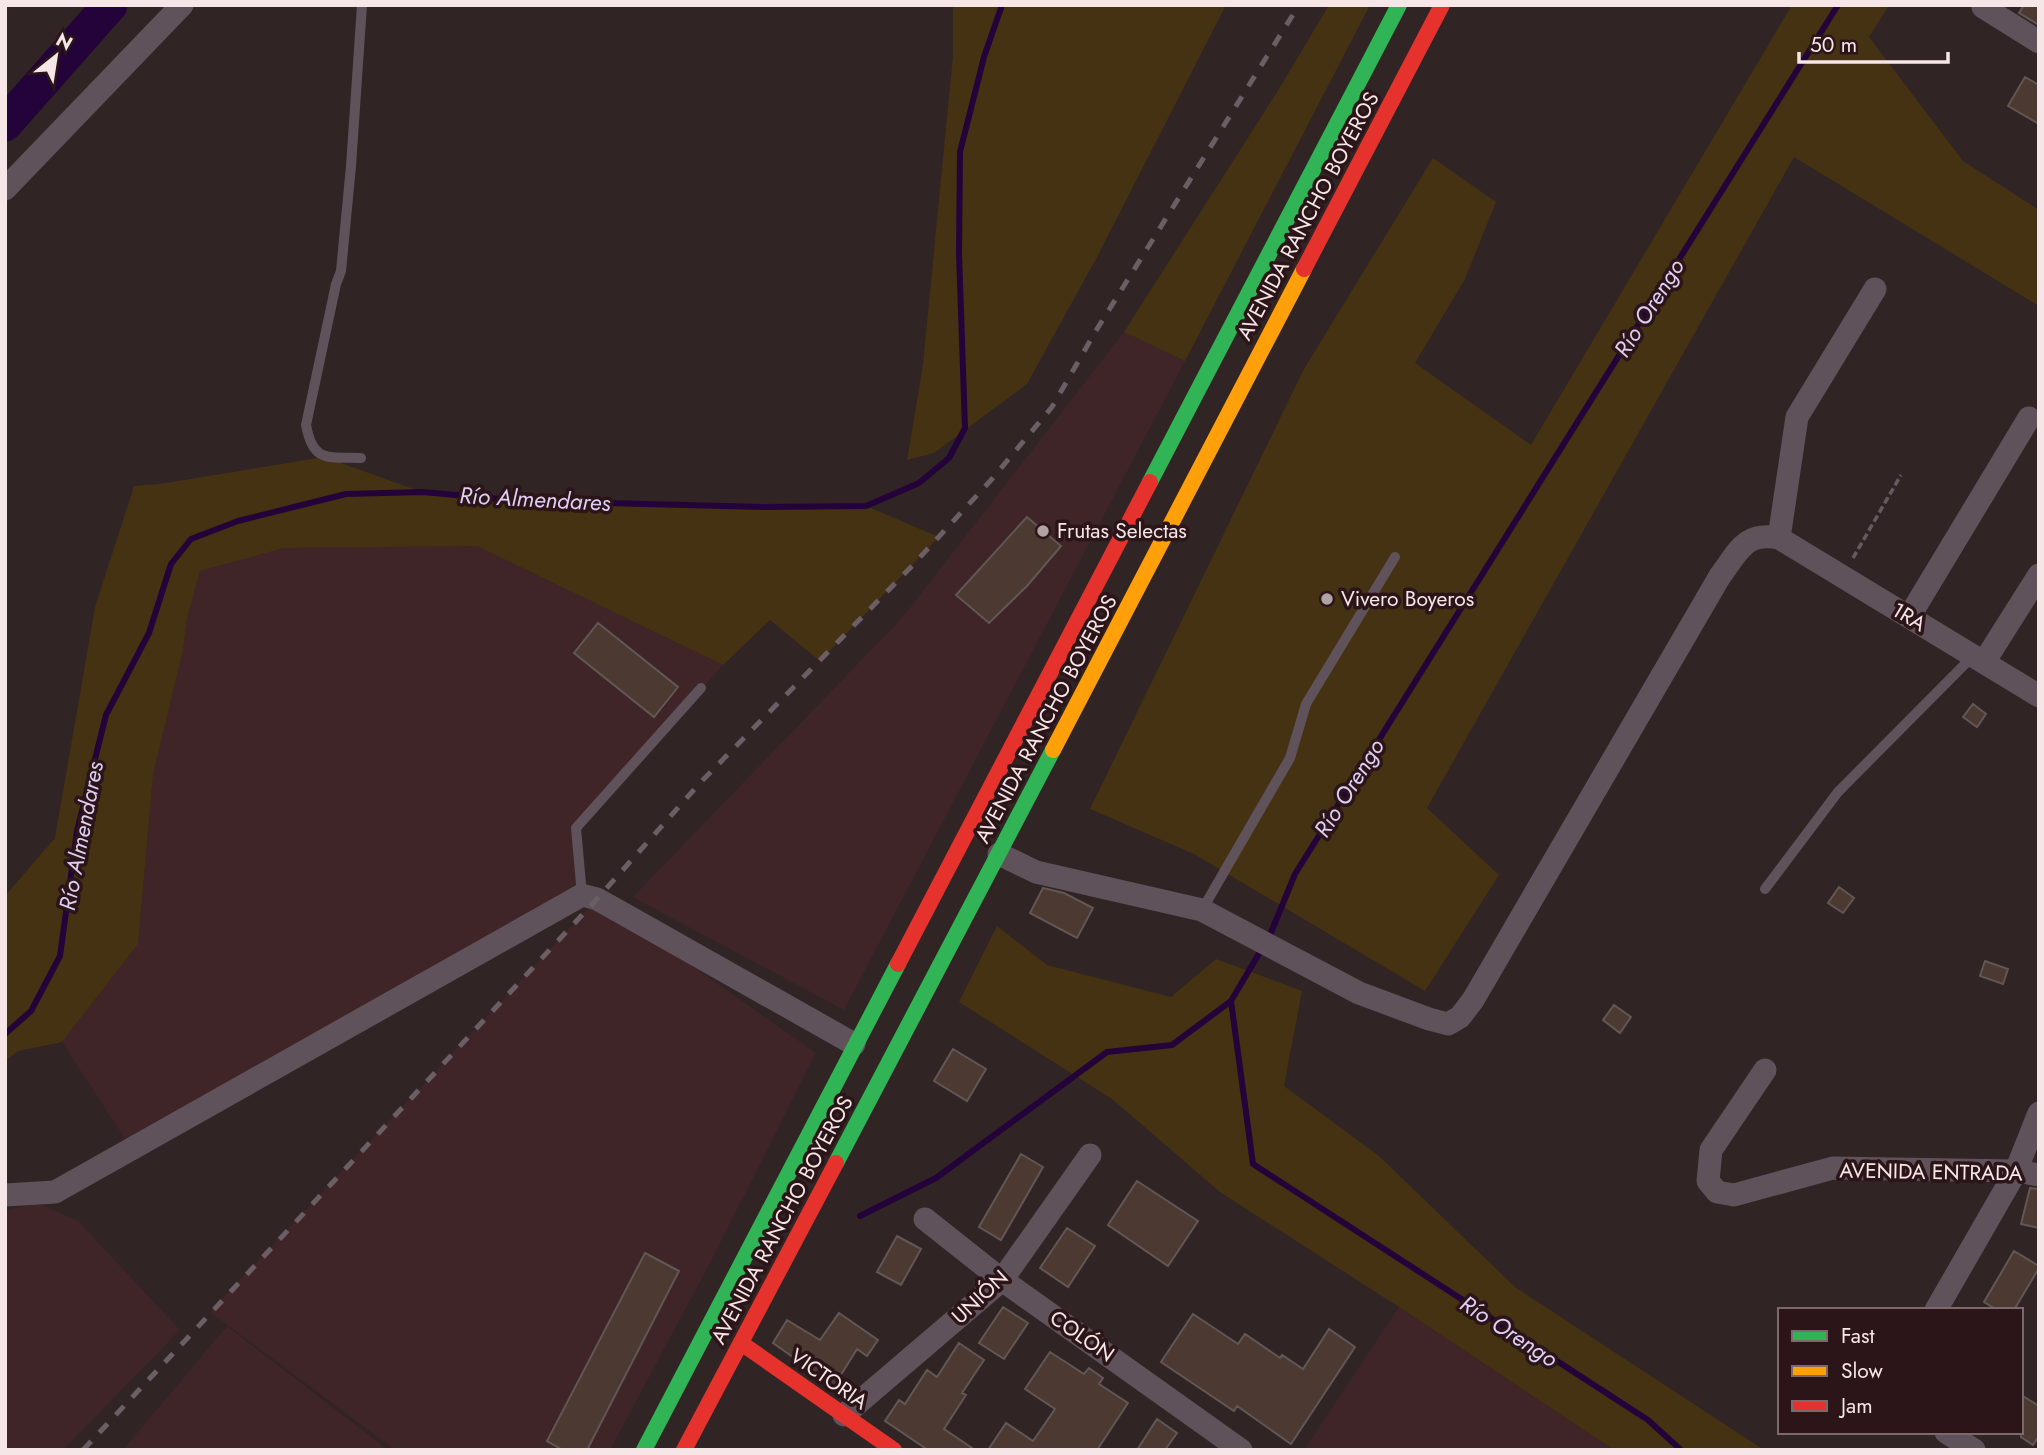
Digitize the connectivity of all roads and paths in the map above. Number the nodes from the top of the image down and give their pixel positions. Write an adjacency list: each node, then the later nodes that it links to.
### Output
1 (182, 5): 7 (street)
2 (362, 5): 10 (lane)
3 (1399, 5): 24 (main road, AVENIDA RANCHO BOYEROS)
4 (1442, 5): 20 (main road, AVENIDA RANCHO BOYEROS)
5 (1983, 7): 6 (street)
6 (2039, 42)
7 (5, 189)
8 (1875, 289): 12 (street)
9 (2029, 418): 16 (street)
10 (361, 458)
11 (1901, 475): 15 (path)
12 (1779, 538): 15 (street, 1RA); 23 (street)
13 (1395, 556): 23 (lane)
14 (2039, 575): 17 (street)
15 (1842, 576): 16 (street, 1RA)
16 (1909, 617): 17 (street, 1RA)
17 (1979, 659): 19 (street, 1RA); 21 (lane)
18 (701, 688): 22 (lane)
19 (2039, 696)
20 (999, 854): 23 (street); 33 (main road, AVENIDA RANCHO BOYEROS)
21 (1765, 888)
22 (582, 895): 24 (street); 29 (street)
23 (1202, 910)
24 (854, 1044): 36 (main road, AVENIDA RANCHO BOYEROS)
25 (1765, 1070): 28 (street, AVENIDA ENTRADA)
26 (2039, 1113): 28 (street)
27 (1090, 1155): 31 (street, UNIÓN)
28 (2027, 1173): 32 (street)
29 (5, 1195)
30 (925, 1219): 31 (street, COLÓN)
31 (1002, 1280): 34 (street, UNIÓN); 39 (street, COLÓN)
32 (1937, 1308)
33 (741, 1343): 34 (main road, VICTORIA); 37 (main road, AVENIDA RANCHO BOYEROS)
34 (844, 1415): 38 (main road, VICTORIA)
35 (1949, 1434): 40 (street)
36 (644, 1450)
37 (684, 1450)
38 (894, 1450)
39 (1241, 1450)
40 (1974, 1450)

